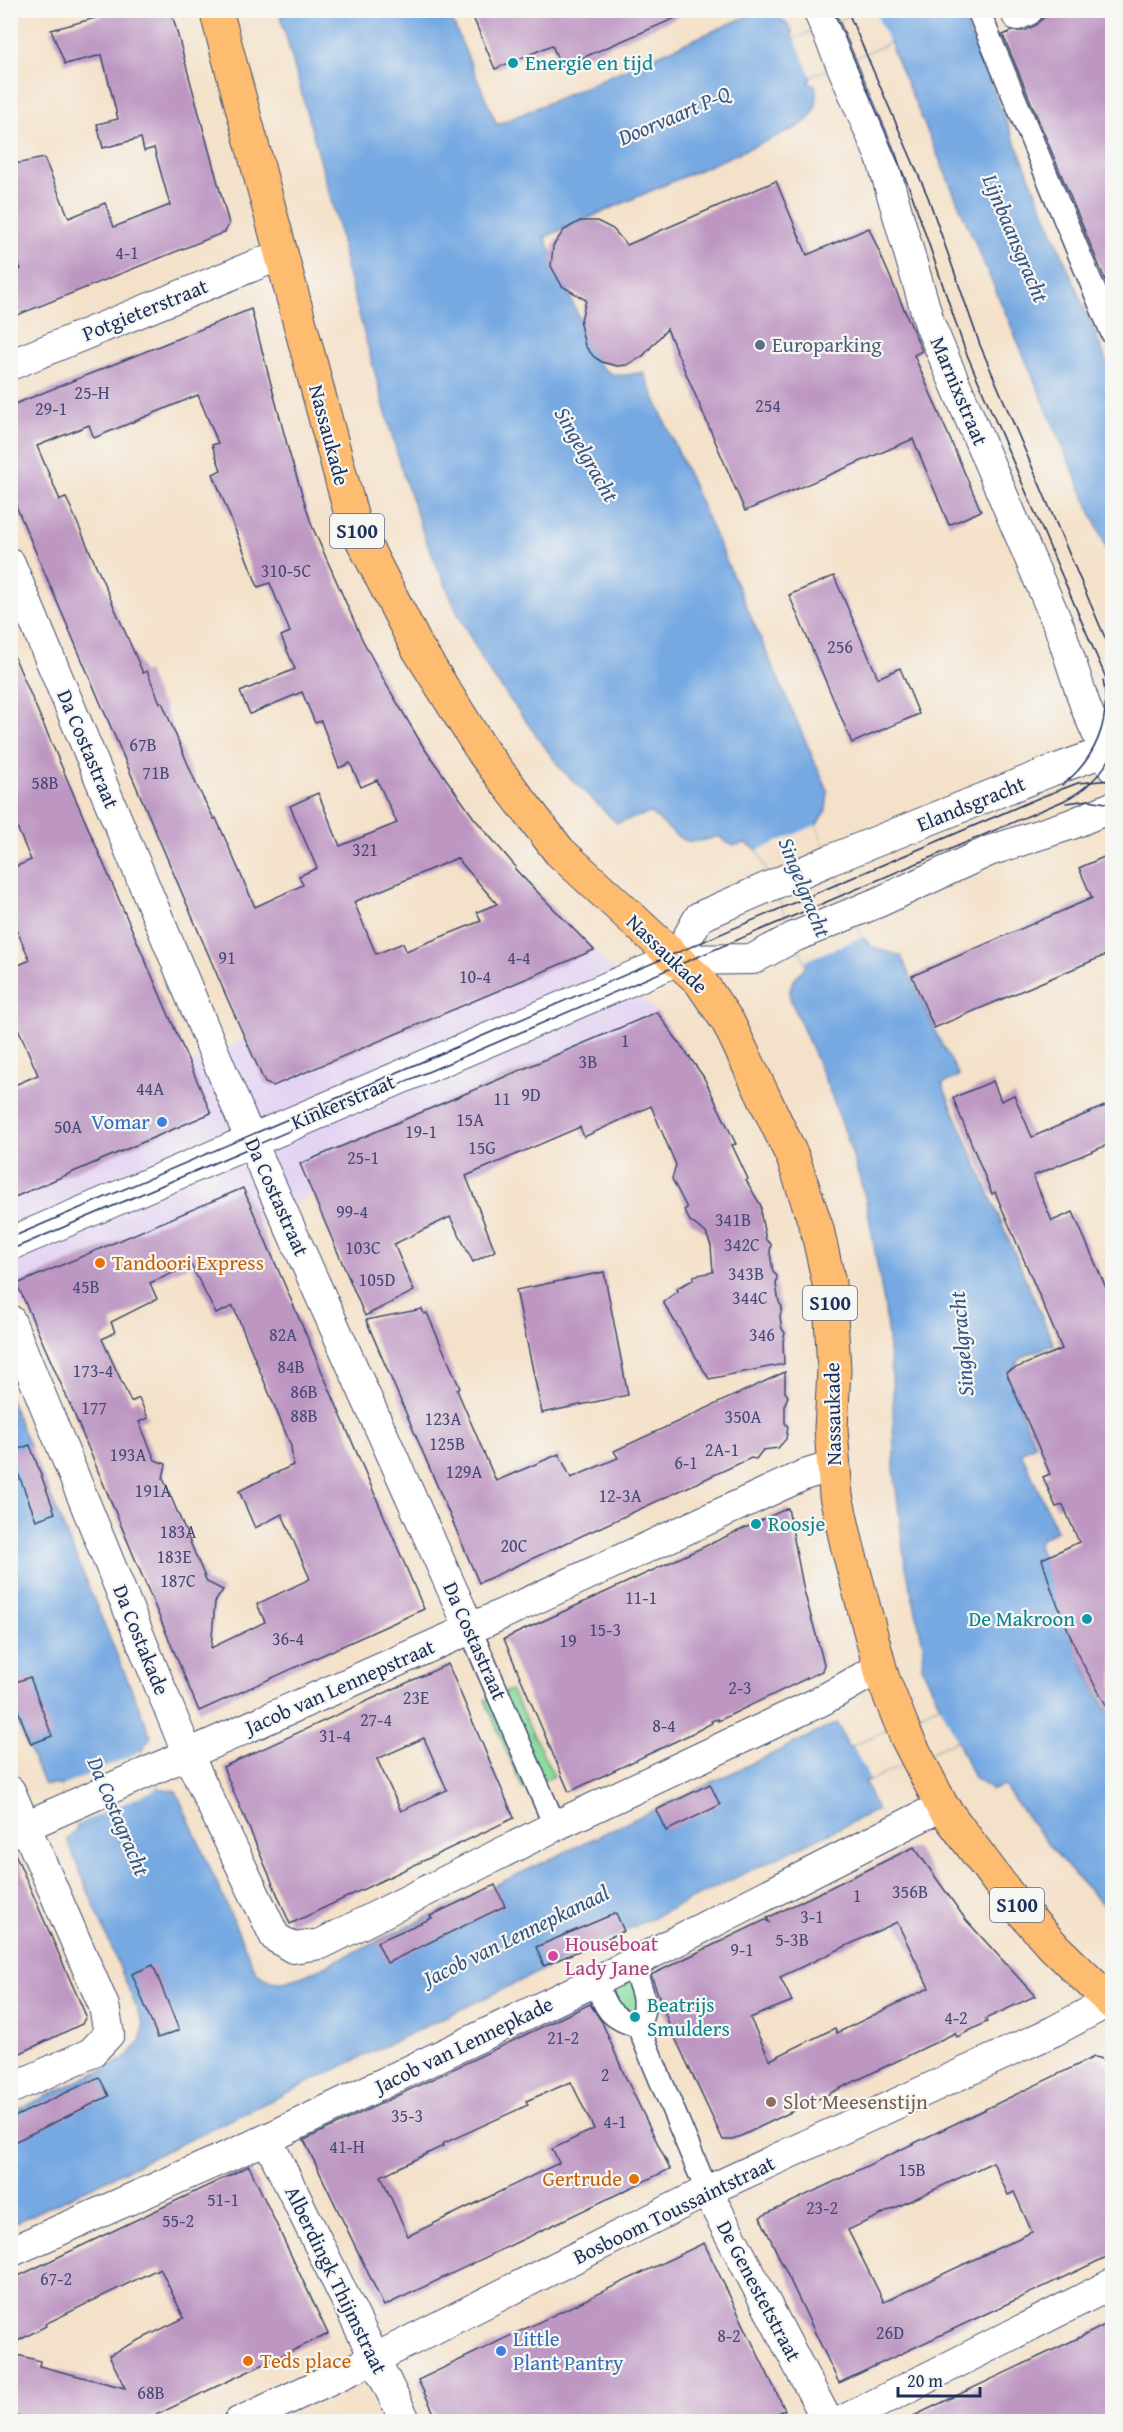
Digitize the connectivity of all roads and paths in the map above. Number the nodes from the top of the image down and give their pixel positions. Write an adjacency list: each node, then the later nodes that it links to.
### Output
1 (216, 10): 5 (main road, Nassaukade / S100)
2 (1022, 13): 4 (street)
3 (821, 18): 9 (street, Marnixstraat)
4 (982, 20): 6 (street)
5 (280, 255): 7 (street, Potgieterstraat); 11 (main road, Nassaukade / S100)
6 (1113, 333)
7 (10, 365)
8 (10, 563): 12 (street, Da Costastraat)
9 (1110, 756): 11 (street, Elandsgracht)
10 (1113, 807): 11 (street, Kinkerstraat)
11 (675, 960): 12 (street, Kinkerstraat); 15 (main road, Nassaukade / S100)
12 (251, 1141): 13 (street, Kinkerstraat); 16 (street, Da Costastraat)
13 (10, 1244)
14 (10, 1320): 18 (street, Da Costakade)
15 (833, 1466): 16 (street, Jacob van Lennepstraat); 17 (main road, Nassaukade / S100)
16 (470, 1629): 18 (street, Jacob van Lennepstraat); 21 (street, Da Costastraat)
17 (881, 1674): 20 (main road, Nassaukade / S100); 21 (street)
18 (188, 1755): 21 (street, Da Costakade); 22 (street, Jacob van Lennepstraat)
19 (10, 1791): 22 (street)
20 (939, 1800): 23 (street, Jacob van Lennepkade); 25 (main road, Nassaukade / S100)
21 (555, 1826)
22 (18, 1830): 27 (street)
23 (631, 1964): 24 (street, Jacob van Lennepkade); 26 (street)
24 (596, 1981): 26 (street); 28 (street, Jacob van Lennepkade)
25 (1112, 2001): 29 (street, Bosboom Toussaintstraat)
26 (638, 2026): 29 (street, De Genestetstraat)
27 (10, 2089)
28 (267, 2139): 30 (street, Jacob van Lennepkade); 32 (street, Alberdingk Thijmstraat)
29 (707, 2191): 32 (street, Bosboom Toussaintstraat); 35 (street, De Genestetstraat)
30 (10, 2252)
31 (1113, 2284): 36 (street)
32 (374, 2359): 33 (street, Bosboom Toussaintstraat); 34 (street, Alberdingk Thijmstraat)
33 (239, 2421)
34 (406, 2421)
35 (828, 2421)
36 (840, 2421)

